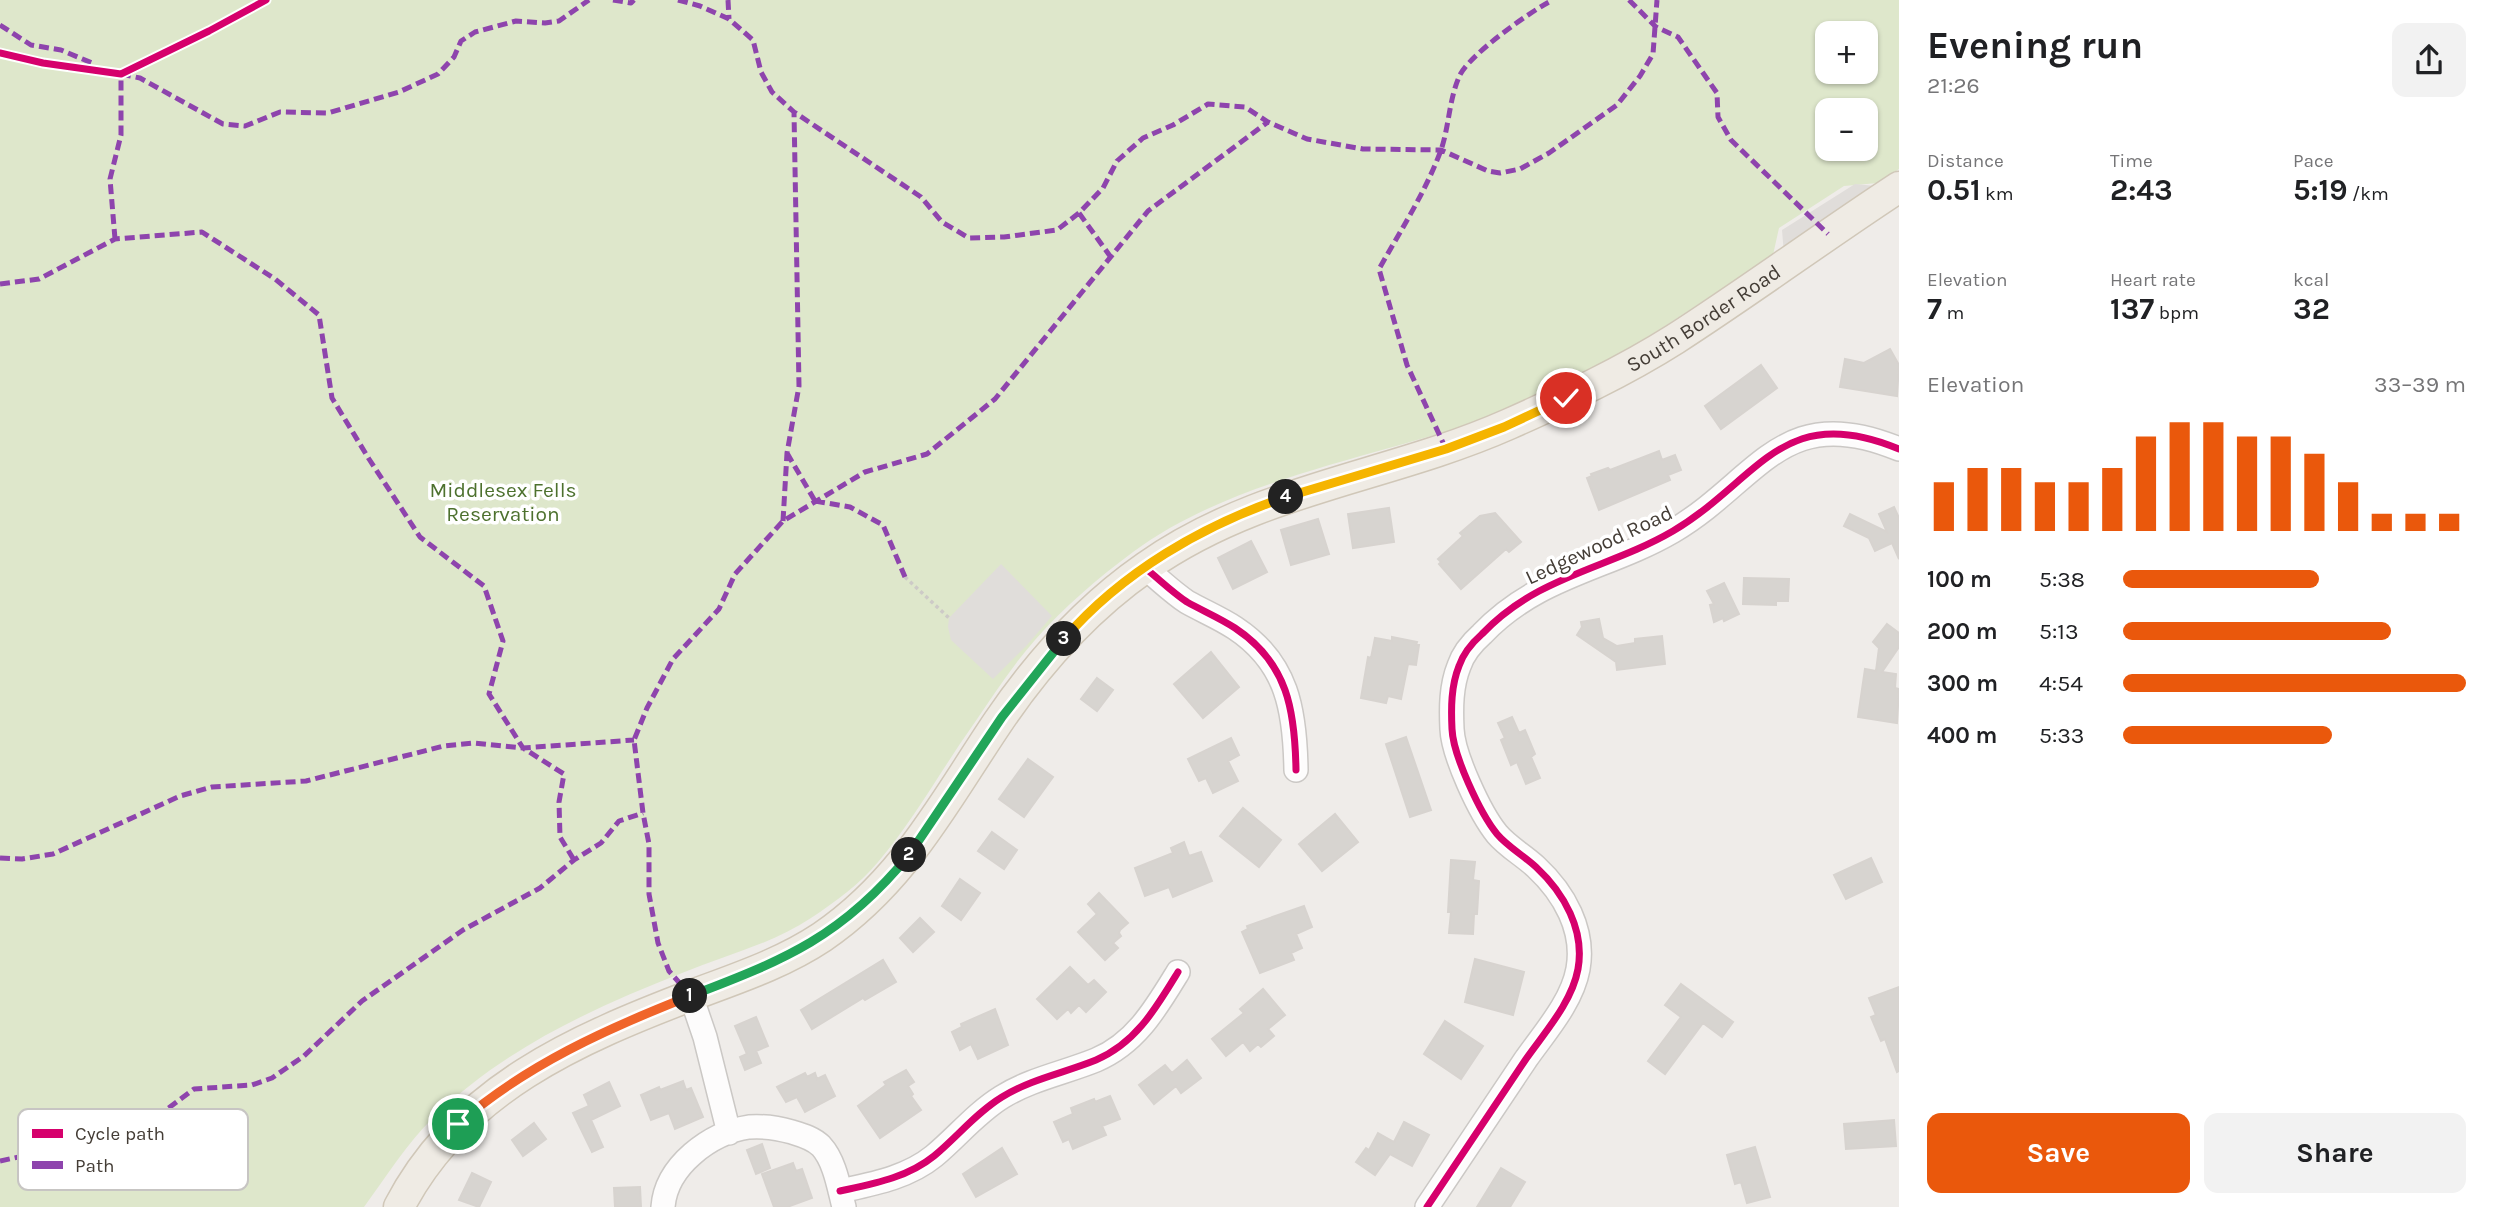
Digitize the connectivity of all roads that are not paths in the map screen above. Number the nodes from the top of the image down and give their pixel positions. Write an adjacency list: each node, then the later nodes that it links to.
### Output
1 (1899, 187): 3 (main road, South Border Road)
2 (1899, 449): 11 (street, Ledgewood Road)
3 (1145, 568): 4 (street); 6 (main road, South Border Road)
4 (1296, 770)
5 (1178, 972): 8 (street)
6 (691, 996): 7 (street); 9 (main road, South Border Road)
7 (729, 1133): 8 (street); 10 (street)
8 (842, 1199)
9 (399, 1207)
10 (663, 1207)
11 (1427, 1207)

